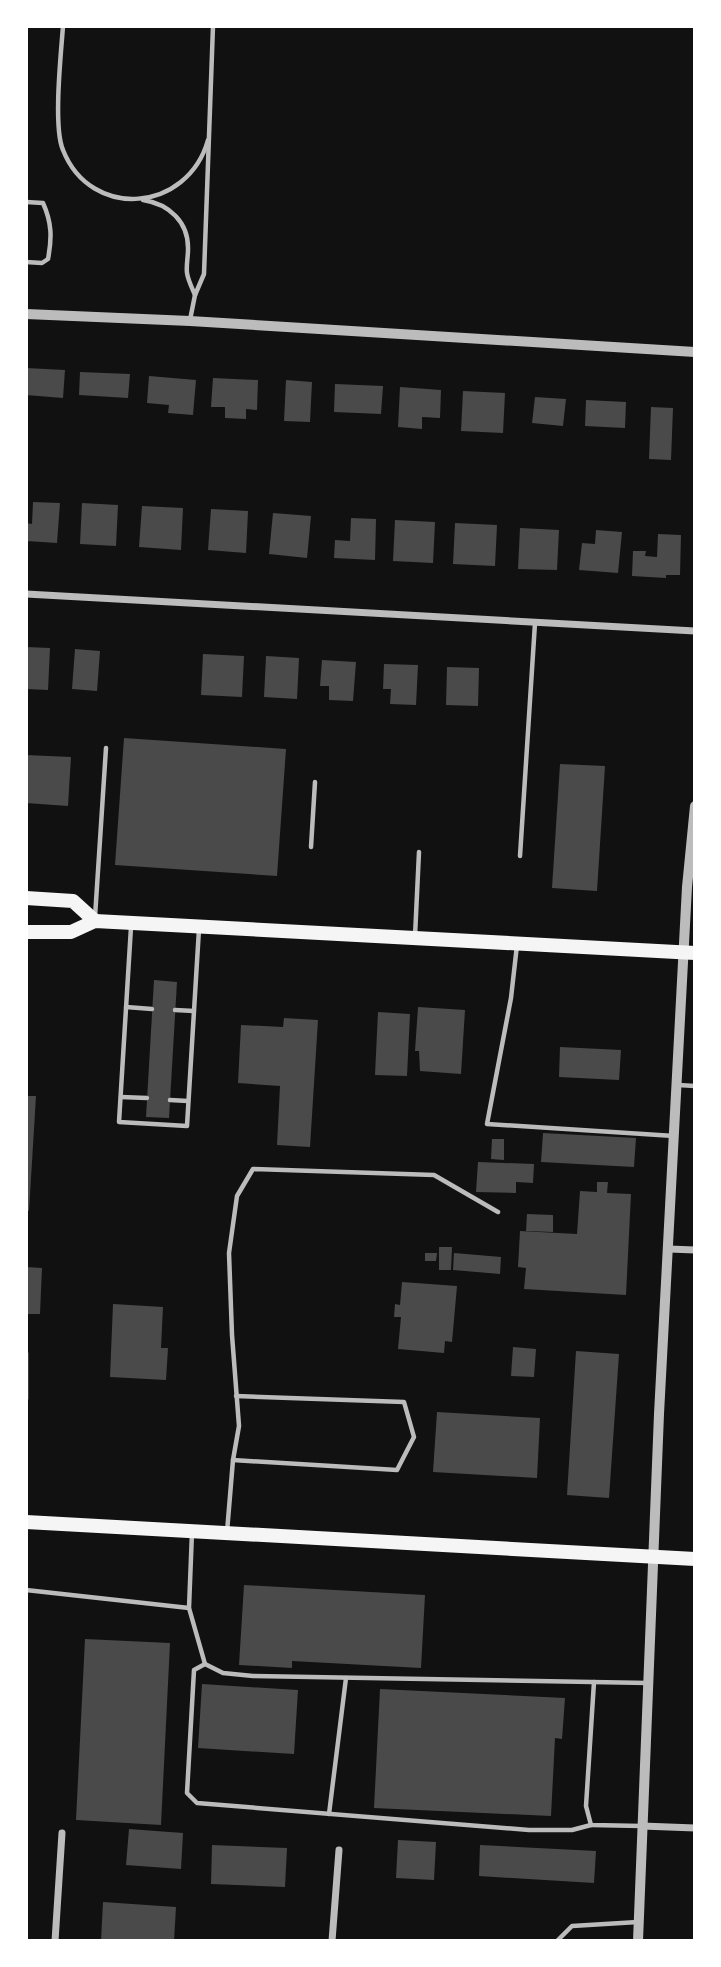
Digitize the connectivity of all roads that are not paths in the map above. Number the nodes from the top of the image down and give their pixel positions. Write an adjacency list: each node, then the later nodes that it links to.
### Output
1 (63, 26): 4 (lane)
2 (213, 26): 3 (lane)
3 (208, 140): 4 (lane); 7 (lane)
4 (138, 199): 7 (lane)
5 (26, 202): 6 (lane)
6 (26, 262)
7 (195, 295): 9 (lane)
8 (26, 314): 9 (street)
9 (190, 321): 10 (street)
10 (695, 352)
11 (26, 594): 12 (street)
12 (535, 622): 13 (street); 20 (lane)
13 (695, 631)
14 (106, 748): 22 (lane)
15 (315, 782): 17 (lane)
16 (695, 806): 18 (street)
17 (311, 847)
18 (693, 847): 28 (street)
19 (419, 852): 26 (lane)
20 (520, 856)
21 (26, 898): 22 (main road)
22 (95, 921): 23 (main road); 25 (main road)
23 (131, 923): 24 (main road); 29 (lane)
24 (199, 926): 26 (main road); 32 (lane)
25 (26, 932)
26 (415, 937): 27 (main road)
27 (517, 943): 28 (main road); 39 (lane)
28 (690, 953): 33 (street)
29 (126, 1007): 30 (lane); 35 (lane)
30 (152, 1009)
31 (175, 1010): 32 (lane)
32 (194, 1011): 38 (lane)
33 (678, 1085): 34 (lane); 39 (street)
34 (695, 1086)
35 (121, 1097): 36 (lane); 38 (lane)
36 (147, 1098)
37 (170, 1100): 38 (lane)
38 (188, 1101)
39 (675, 1136): 41 (street)
40 (498, 1212): 44 (lane)
41 (669, 1249): 42 (street); 50 (street)
42 (695, 1250)
43 (26, 1353): 45 (lane)
44 (236, 1396): 46 (lane); 46 (lane)
45 (26, 1399)
46 (233, 1460): 49 (lane)
47 (26, 1522): 48 (main road)
48 (192, 1531): 49 (main road); 53 (lane)
49 (227, 1533): 50 (main road)
50 (654, 1558): 51 (main road); 57 (street)
51 (695, 1559)
52 (26, 1590): 53 (lane)
53 (190, 1608): 54 (lane)
54 (205, 1664): 55 (lane); 58 (lane)
55 (346, 1678): 56 (lane); 58 (lane)
56 (594, 1682): 57 (lane); 59 (lane)
57 (649, 1683): 60 (street)
58 (329, 1814): 59 (lane)
59 (591, 1825): 60 (lane)
60 (642, 1826): 61 (street); 64 (street)
61 (695, 1828)
62 (62, 1833): 65 (street)
63 (339, 1850): 66 (street)
64 (639, 1922): 67 (lane); 68 (street)
65 (55, 1941)
66 (332, 1941)
67 (557, 1941)
68 (638, 1941)

